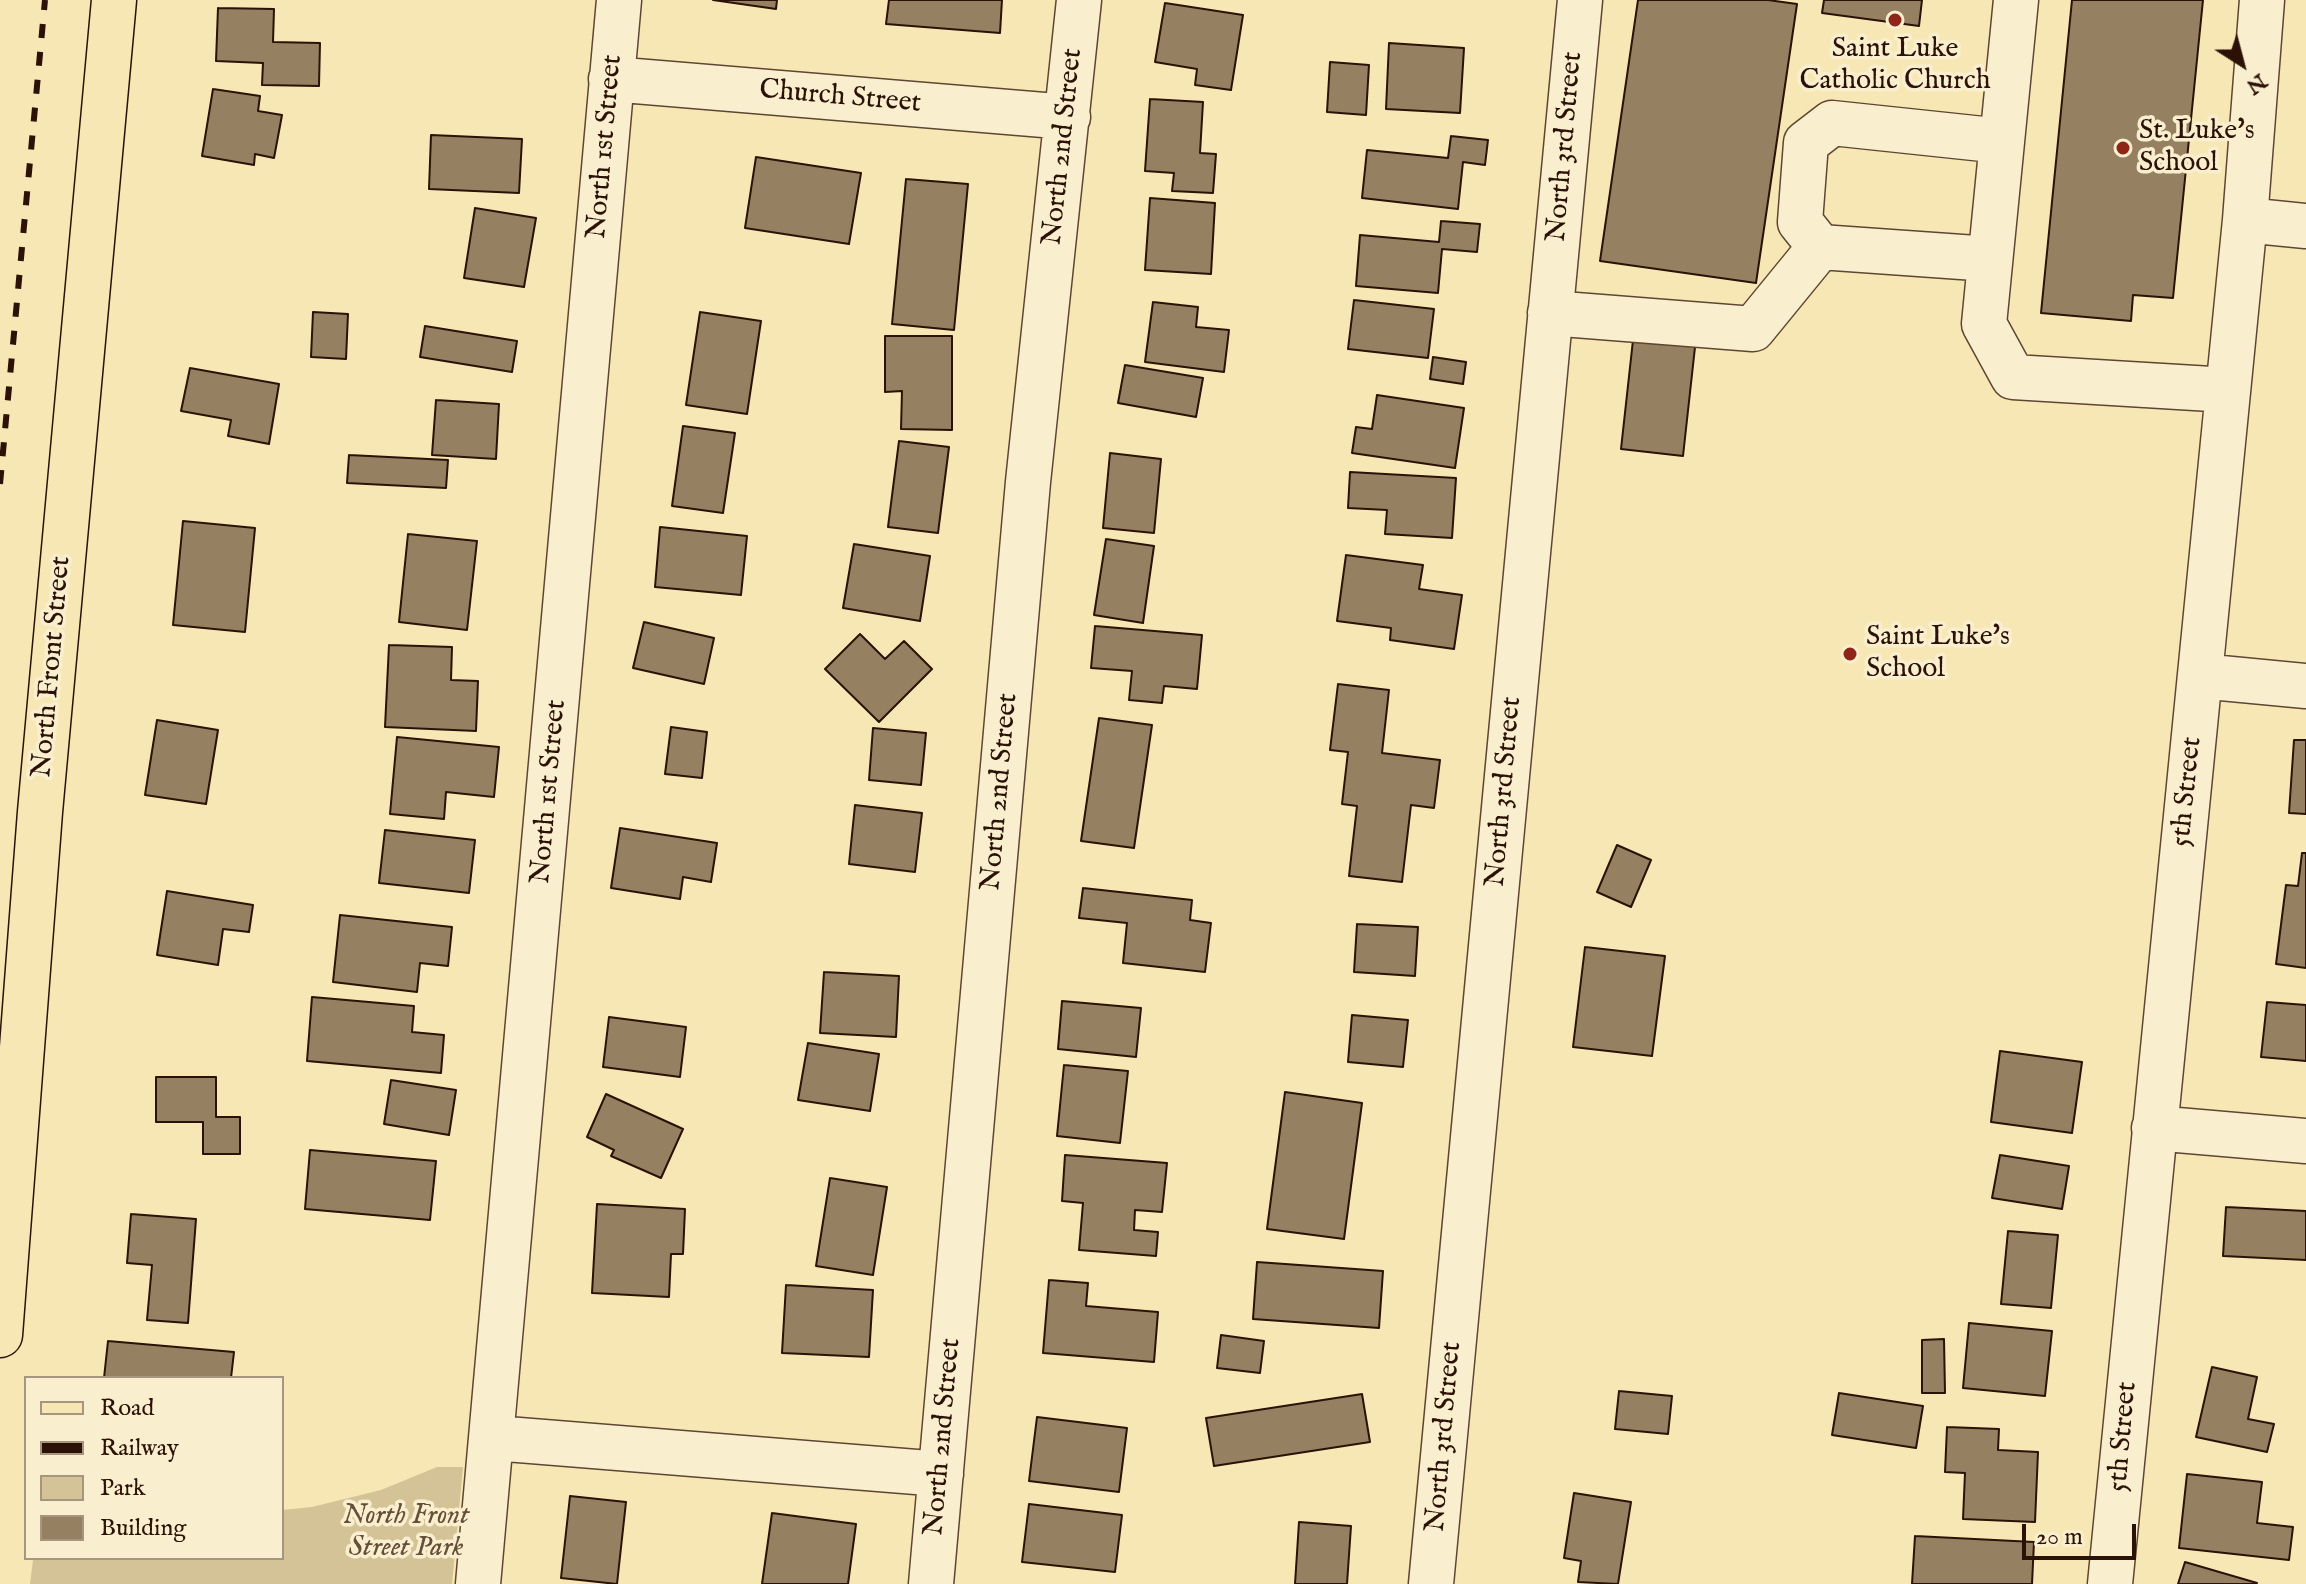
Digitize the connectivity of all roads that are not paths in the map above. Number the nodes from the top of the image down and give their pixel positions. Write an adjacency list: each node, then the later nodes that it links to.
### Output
1 (114, 0): 18 (main road, North Front Street)
2 (619, 0): 7 (street, North 1st Street)
3 (1079, 0): 8 (street, North 2nd Street)
4 (1580, 0): 14 (street, North 3rd Street)
5 (2016, 0): 9 (street)
6 (2262, 0): 10 (street, 5th Street)
7 (611, 79): 8 (street, Church Street); 23 (street, North 1st Street)
8 (1068, 117): 24 (street, North 2nd Street)
9 (2002, 141): 12 (street); 13 (street)
10 (2245, 220): 11 (street); 15 (street, 5th Street)
11 (2306, 226)
12 (1820, 247): 13 (street); 14 (street)
13 (1990, 259): 15 (street)
14 (1550, 313): 27 (street, North 3rd Street)
15 (2228, 390): 16 (street, 5th Street)
16 (2200, 676): 17 (street); 20 (street, 5th Street)
17 (2306, 686)
18 (13, 980): 19 (main road, North Front Street)
19 (11, 1042): 22 (main road, North Front Street)
20 (2154, 1128): 21 (street); 28 (street, 5th Street)
21 (2306, 1141)
22 (0, 1335)
23 (494, 1438): 24 (street); 25 (street, North 1st Street)
24 (941, 1474): 26 (street, North 2nd Street)
25 (478, 1584)
26 (931, 1584)
27 (1431, 1584)
28 (2110, 1584)

